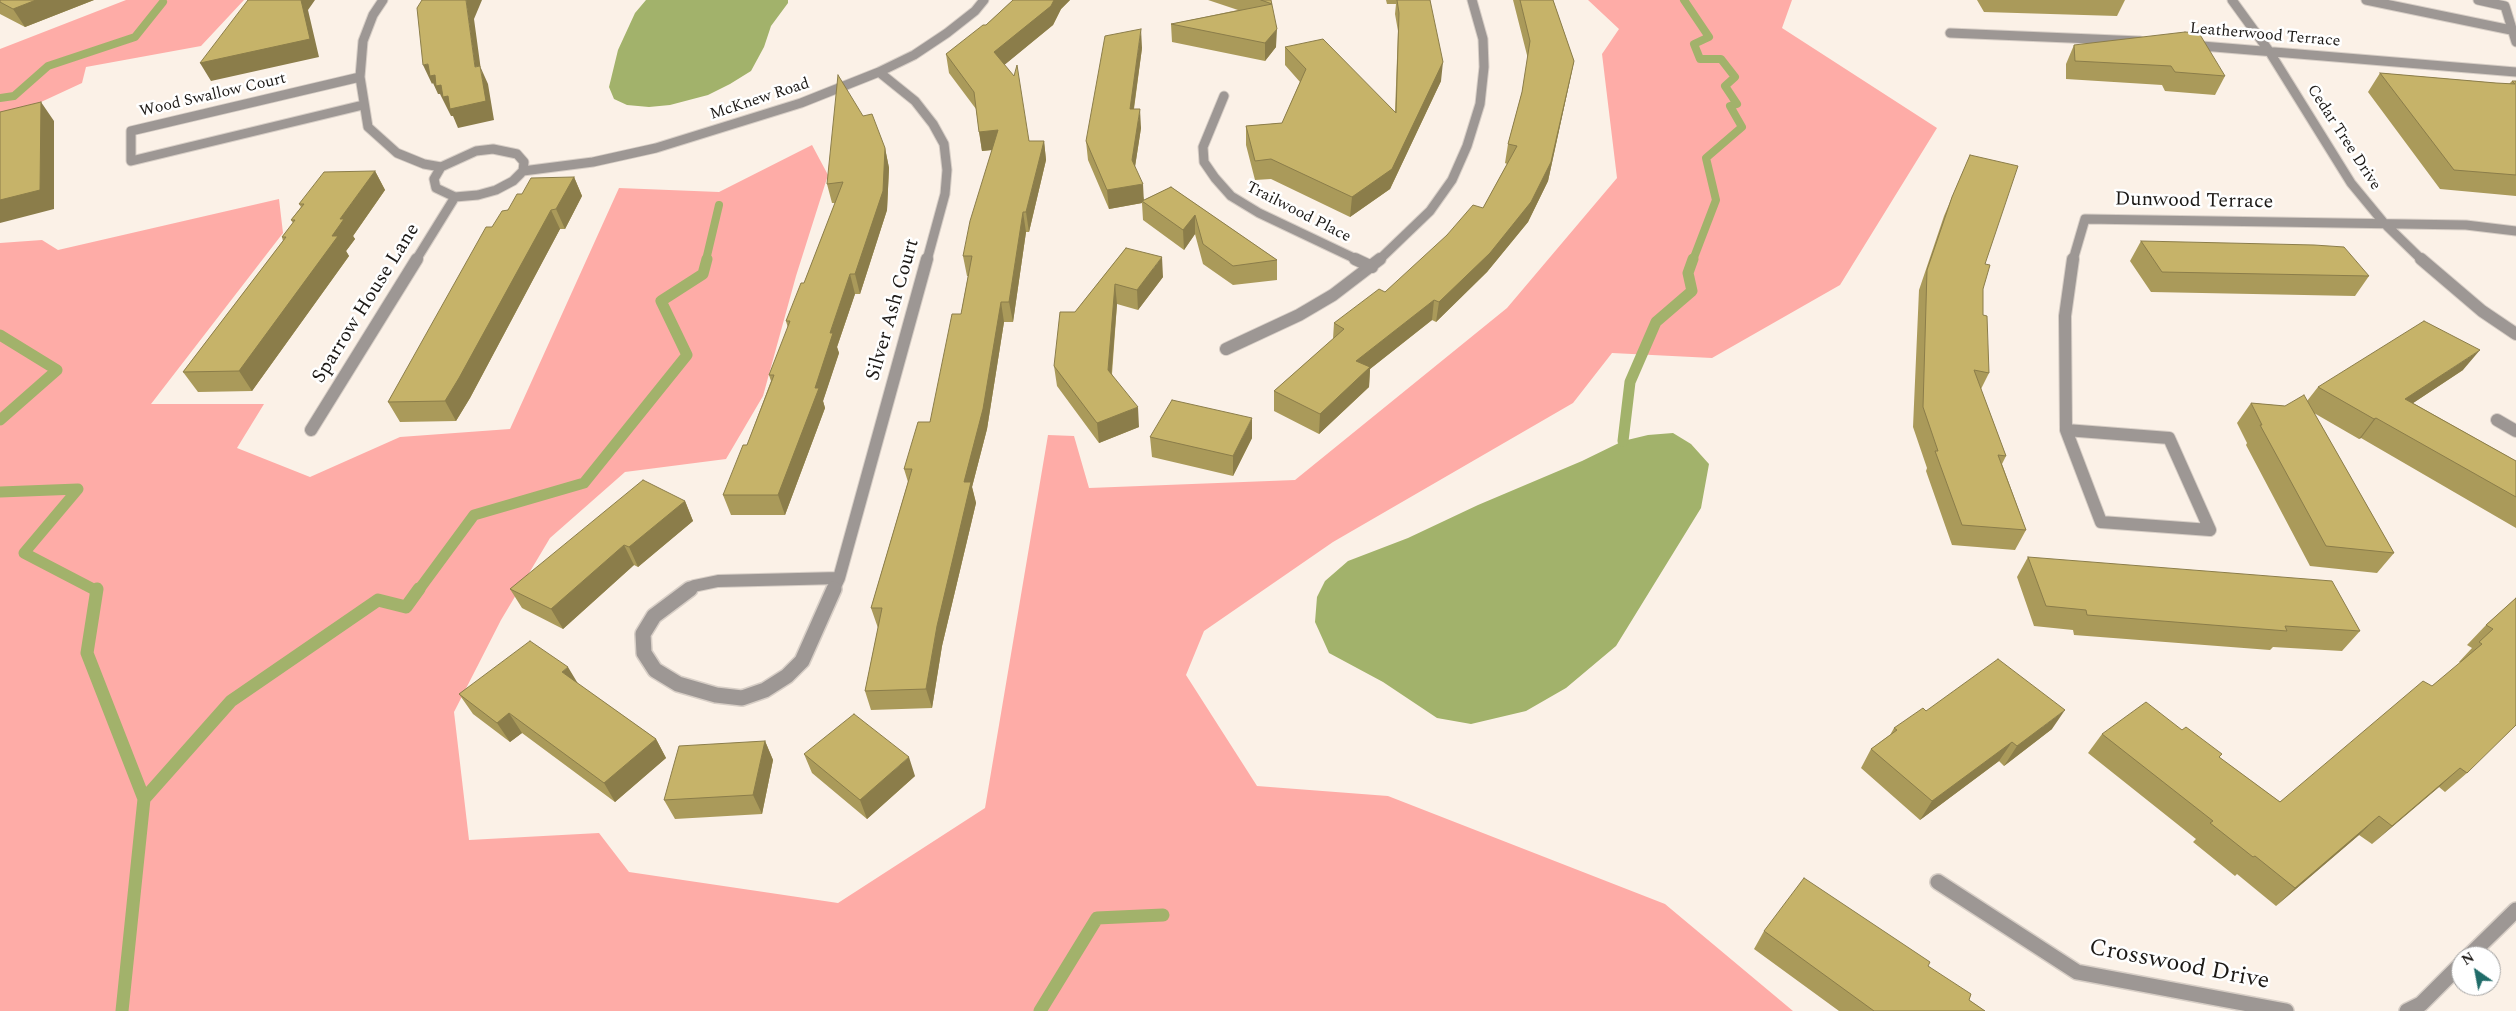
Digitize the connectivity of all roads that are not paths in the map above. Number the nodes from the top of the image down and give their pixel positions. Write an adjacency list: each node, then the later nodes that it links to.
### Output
1 (383, 0): 15 (street)
2 (984, 0): 13 (street, McKnew Road)
3 (1472, 0): 23 (street)
4 (2232, 0): 12 (street, Cedar Tree Drive)
5 (2366, 0): 7 (street)
6 (2478, 0): 7 (street)
7 (2511, 30): 10 (street)
8 (1950, 33): 9 (street)
9 (2147, 41)
10 (2516, 42)
11 (2184, 44): 12 (street, Leatherwood Terrace)
12 (2269, 51): 14 (street, Leatherwood Terrace); 21 (street, Cedar Tree Drive)
13 (879, 72): 19 (street, McKnew Road); 30 (street, Silver Ash Court)
14 (2516, 72)
15 (360, 77): 17 (street); 17 (street, Wood Swallow Court)
16 (1224, 96): 23 (street, Trailwood Place)
17 (363, 105): 18 (street)
18 (441, 167): 19 (street); 20 (street)
19 (523, 171): 20 (street)
20 (455, 197): 27 (street, Sparrow House Lane)
21 (2384, 223): 22 (street, Dunwood Terrace); 24 (street, Cedar Tree Drive); 28 (street, Dunwood Terrace)
22 (2516, 231)
23 (1372, 267): 25 (street)
24 (2516, 334)
25 (1226, 349)
26 (2497, 420): 29 (street)
27 (311, 430)
28 (2066, 430): 28 (street, Dunwood Terrace)
29 (2516, 431)
30 (839, 578): 30 (street, Silver Ash Court)
31 (1938, 882): 35 (street, Crosswood Drive)
32 (2516, 910): 33 (street)
33 (2479, 946)
34 (2451, 974): 36 (street)
35 (2286, 1011)
36 (2407, 1011)

